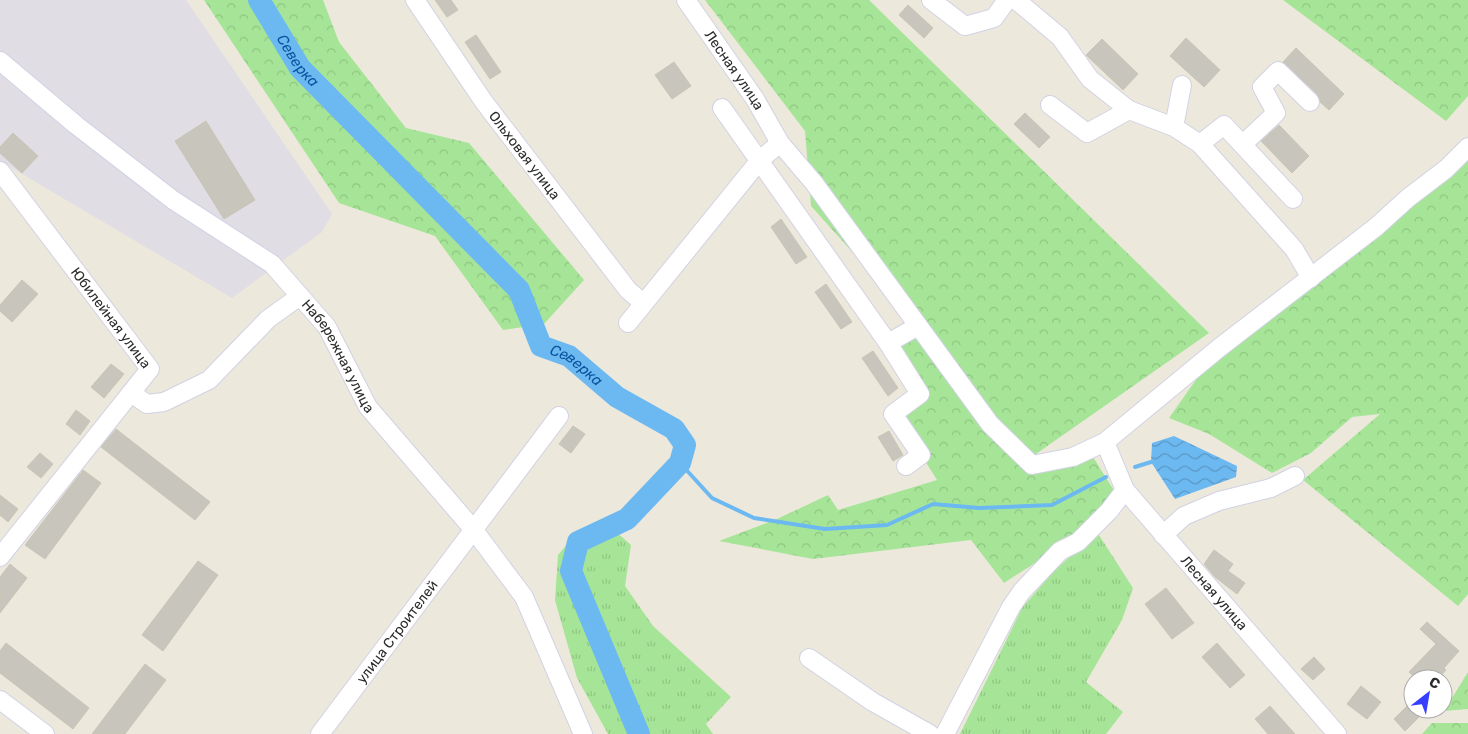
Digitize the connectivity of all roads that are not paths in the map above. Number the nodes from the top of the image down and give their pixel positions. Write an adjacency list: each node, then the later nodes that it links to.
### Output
1 (415, 0): 22 (street, Ольховая улица)
2 (686, 0): 13 (street, Лесная улица)
3 (931, 0): 4 (street)
4 (1007, 0)
5 (1016, 0): 11 (street)
6 (0, 61): 21 (street, Набережная улица)
7 (1182, 86): 12 (street)
8 (1310, 102): 15 (street)
9 (1050, 105): 11 (street)
10 (722, 108): 17 (street)
11 (1129, 110): 12 (street)
12 (1174, 127): 14 (street)
13 (780, 142): 17 (street); 24 (street, Лесная улица)
14 (1200, 144): 15 (street); 20 (street)
15 (1243, 144): 19 (street)
16 (1468, 147): 20 (street)
17 (760, 160): 22 (street); 25 (street)
18 (0, 170): 26 (street, Юбилейная улица)
19 (1292, 199)
20 (1311, 278): 28 (street)
21 (300, 296): 26 (street); 32 (street, Набережная улица)
22 (643, 303): 23 (street)
23 (628, 323)
24 (918, 326): 25 (street); 28 (street, Лесная улица)
25 (888, 343): 29 (street)
26 (131, 393): 34 (street, Юбилейная улица)
27 (559, 416): 32 (street, улица Строителей)
28 (1105, 442): 31 (street, Лесная улица)
29 (906, 466)
30 (1295, 476): 33 (street)
31 (1125, 490): 33 (street, Лесная улица); 41 (street)
32 (473, 529): 38 (street, улица Строителей); 39 (street, Набережная улица)
33 (1163, 535): 42 (street, Лесная улица)
34 (0, 557)
35 (809, 658): 40 (street)
36 (0, 700): 37 (street)
37 (45, 734)
38 (320, 734)
39 (583, 734)
40 (930, 734)
41 (945, 734)
42 (1337, 734)

